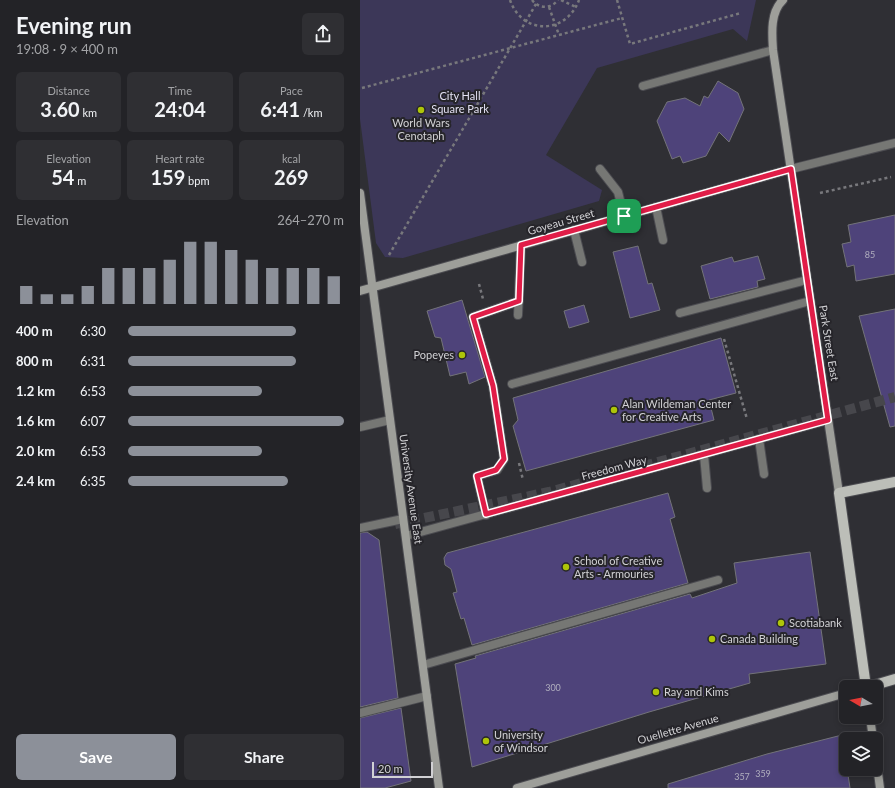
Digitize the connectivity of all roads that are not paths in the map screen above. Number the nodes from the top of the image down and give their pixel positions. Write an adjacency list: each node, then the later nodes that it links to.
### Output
1 (781, 2): 2 (street, Park Street East)
2 (773, 50): 3 (street); 6 (street, Park Street East)
3 (643, 86)
4 (895, 143): 6 (street)
5 (600, 169): 9 (street)
6 (791, 169): 8 (street, Goyeau Street); 14 (street, Park Street East)
7 (360, 193): 15 (street, University Avenue East)
8 (656, 207): 9 (street, Goyeau Street); 11 (street)
9 (624, 216): 10 (street, Goyeau Street)
10 (574, 230): 12 (street, Goyeau Street); 13 (street)
11 (663, 240)
12 (521, 245): 15 (street, Goyeau Street); 17 (street)
13 (582, 262)
14 (807, 280): 18 (street, Park Street East); 19 (street)
15 (373, 287): 16 (street, Goyeau Street); 22 (street, University Avenue East)
16 (360, 291)
17 (519, 301): 20 (street); 31 (street)
18 (810, 302): 21 (street); 23 (street, Park Street East)
19 (680, 313)
20 (518, 315)
21 (512, 384)
22 (390, 420): 24 (street); 32 (street, University Avenue East)
23 (828, 420): 25 (street, Freedom Way); 30 (street, Park Street East)
24 (360, 427)
25 (759, 440): 26 (street, Freedom Way); 27 (street)
26 (704, 455): 29 (street); 31 (street, Freedom Way)
27 (764, 474)
28 (895, 482): 30 (main road)
29 (707, 488)
30 (839, 493): 38 (main road, Park Street East)
31 (486, 514): 34 (street, Freedom Way)
32 (403, 518): 33 (street); 34 (street, University Avenue East)
33 (360, 528)
34 (406, 536): 36 (street, University Avenue East)
35 (718, 580): 36 (street)
36 (423, 665): 41 (street, University Avenue East)
37 (895, 679): 39 (main road)
38 (866, 680)
39 (883, 682)
40 (839, 695): 45 (street, Ouellette Avenue)
41 (427, 696): 42 (street); 44 (street, University Avenue East)
42 (360, 713)
43 (878, 776): 46 (street)
44 (439, 788)
45 (517, 788)
46 (880, 788)

